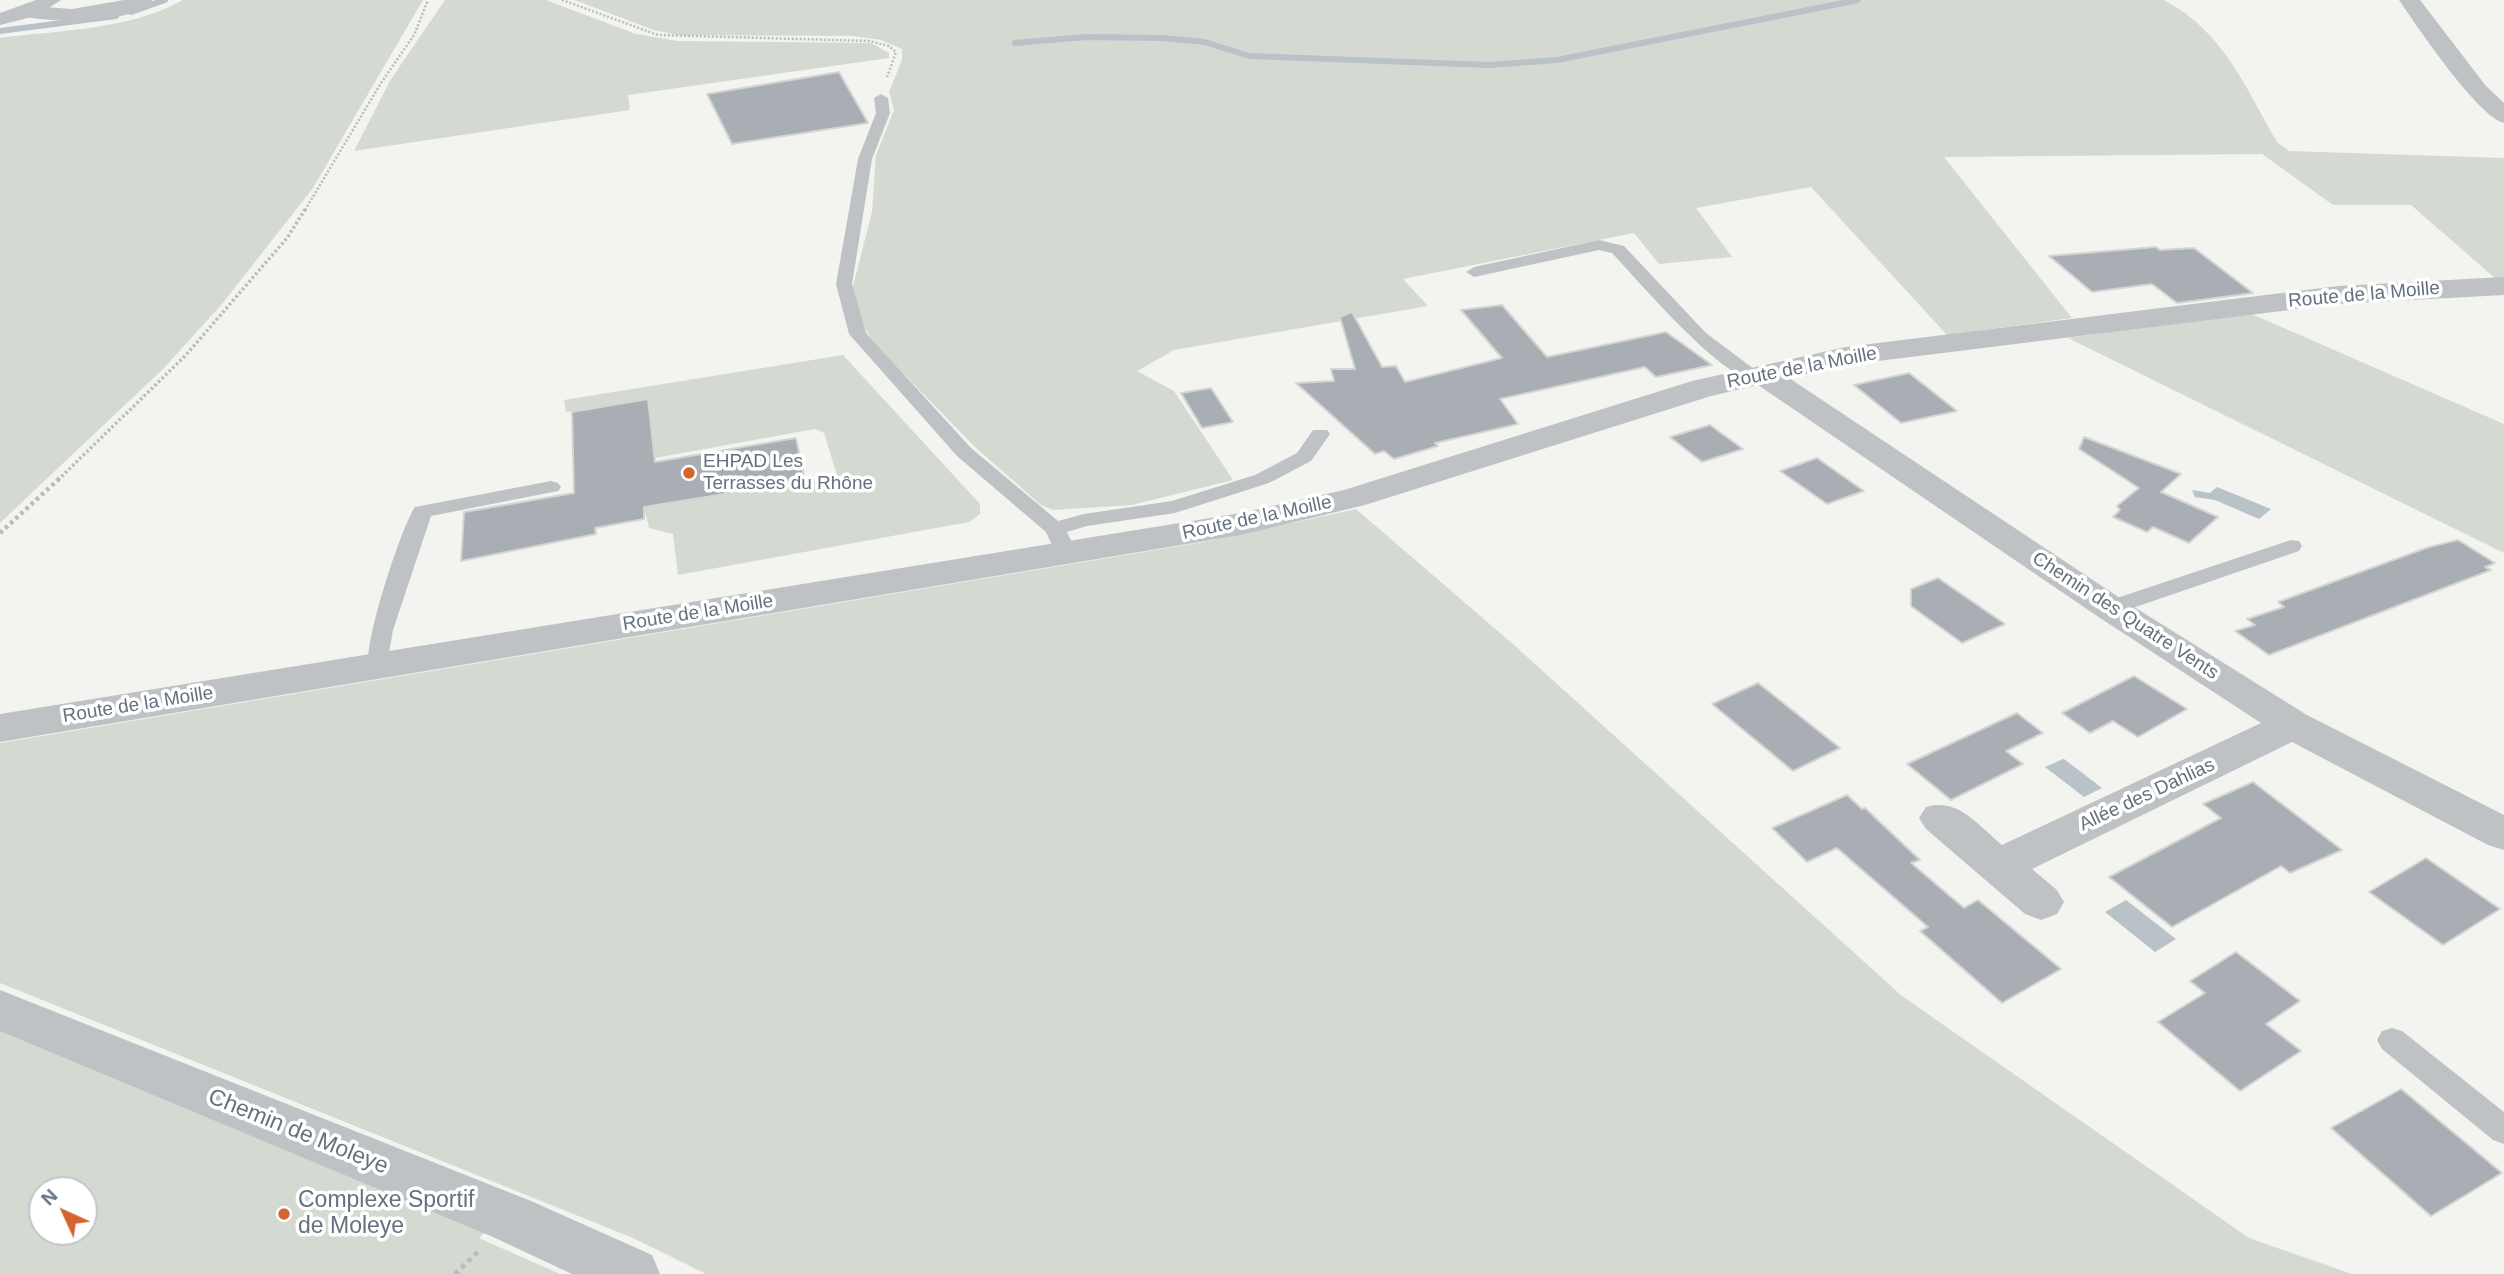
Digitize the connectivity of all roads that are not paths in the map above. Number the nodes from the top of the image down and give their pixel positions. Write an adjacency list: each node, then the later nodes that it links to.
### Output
1 (51, 0): 4 (street)
2 (143, 0): 4 (street)
3 (2409, 0): 7 (street)
4 (29, 12): 5 (street)
5 (0, 19)
6 (881, 98): 13 (lane)
7 (2504, 117)
8 (1475, 272): 10 (lane)
9 (2504, 286): 10 (street, Route de la Moille)
10 (1756, 375): 13 (street, Route de la Moille); 15 (street, Chemin des Quatre Vents)
11 (1320, 434): 13 (lane)
12 (551, 487): 16 (lane)
13 (1060, 541): 16 (street, Route de la Moille)
14 (2291, 546): 15 (lane)
15 (2110, 608): 17 (street, Chemin des Quatre Vents)
16 (378, 665): 18 (street, Route de la Moille)
17 (2293, 725): 20 (street, Chemin des Quatre Vents); 21 (street, Allée des Dahlias)
18 (0, 728)
19 (1941, 818): 21 (street)
20 (2504, 834)
21 (2000, 865): 22 (street)
22 (2041, 902)
23 (0, 1010): 26 (street, Chemin de Moleye)
24 (2392, 1040): 25 (lane)
25 (2504, 1130)
26 (632, 1274)

